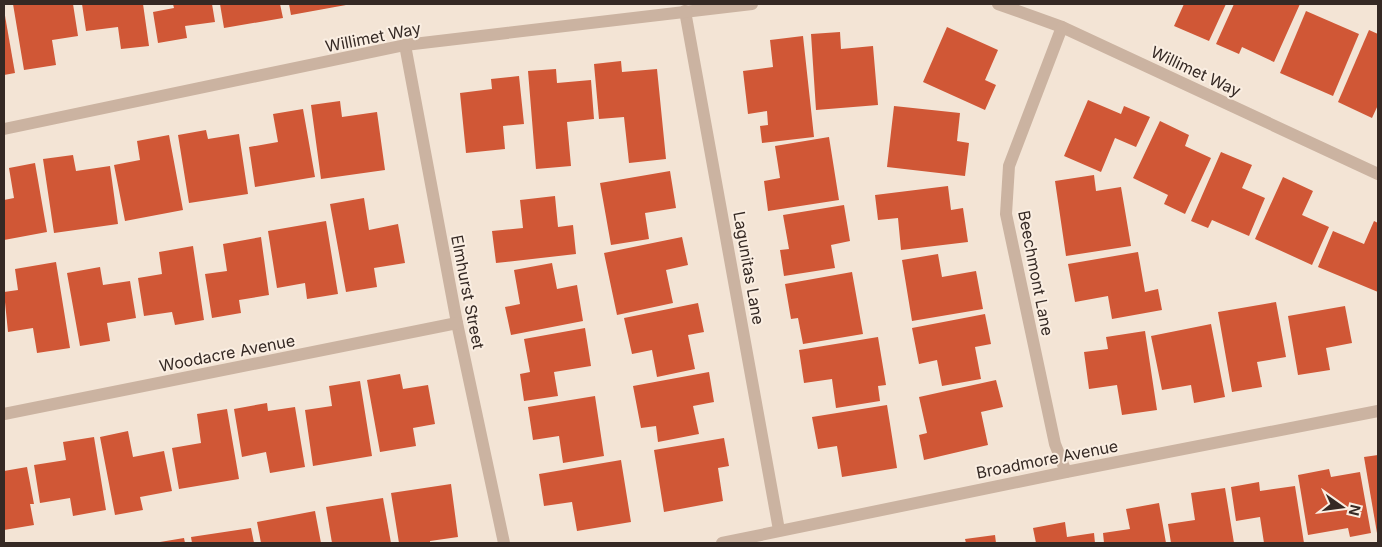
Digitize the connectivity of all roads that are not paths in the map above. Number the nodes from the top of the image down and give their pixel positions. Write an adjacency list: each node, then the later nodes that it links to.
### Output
1 (752, 4): 3 (street, Willimet Way)
2 (998, 4): 4 (street, Willimet Way)
3 (685, 11): 5 (street, Willimet Way); 12 (street, Lagunitas Lane)
4 (1062, 27): 7 (street, Willimet Way); 11 (street, Beechmont Lane)
5 (405, 46): 6 (street, Willimet Way); 8 (street, Elmhurst Street)
6 (4, 129)
7 (1378, 174)
8 (457, 323): 10 (street, Woodacre Avenue); 13 (street, Elmhurst Street)
9 (1378, 411): 11 (street, Broadmore Avenue)
10 (4, 414)
11 (1066, 472): 12 (street, Broadmore Avenue)
12 (779, 530): 14 (street, Broadmore Avenue)
13 (504, 543)
14 (722, 543)

